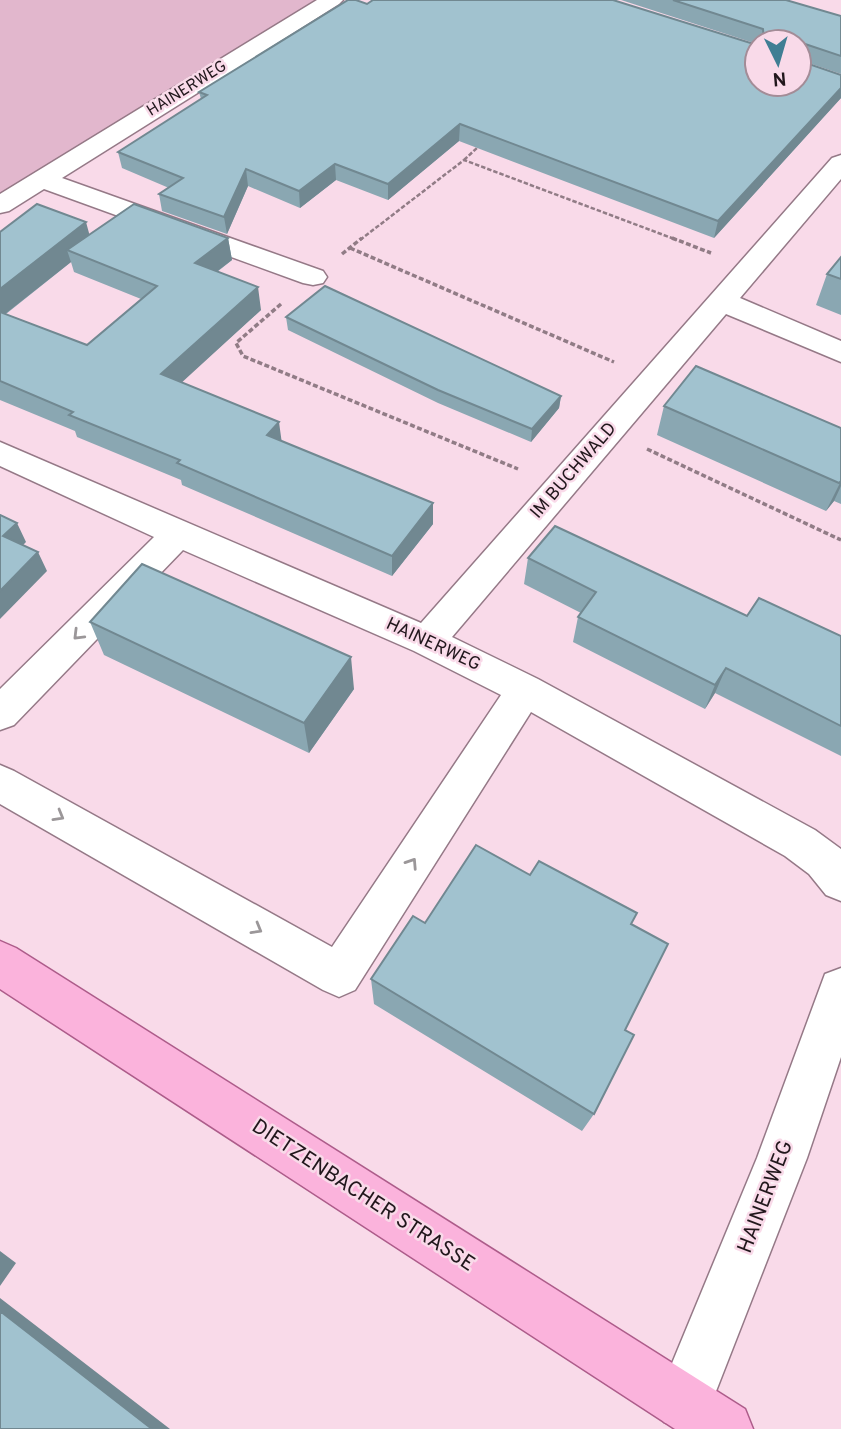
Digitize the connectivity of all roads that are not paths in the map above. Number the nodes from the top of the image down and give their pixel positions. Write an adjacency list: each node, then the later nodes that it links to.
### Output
1 (332, 0): 3 (street, HAINERWEG)
2 (841, 163): 6 (street, IM BUCHWALD)
3 (42, 179): 4 (street, HAINERWEG); 5 (street)
4 (0, 205)
5 (313, 277)
6 (721, 301): 7 (street); 10 (street, IM BUCHWALD)
7 (841, 352)
8 (0, 453): 9 (street, HAINERWEG)
9 (178, 534): 10 (street, HAINERWEG); 12 (street, one-way to 12)
10 (427, 641): 11 (street, HAINERWEG)
11 (525, 690): 13 (street, one-way to 11); 14 (street, HAINERWEG)
12 (0, 714)
13 (0, 783)
14 (841, 881)
15 (0, 963): 17 (main road, DIETZENBACHER STRASSE)
16 (841, 990): 17 (street, HAINERWEG)
17 (684, 1402): 18 (main road, DIETZENBACHER STRASSE)
18 (725, 1429)

